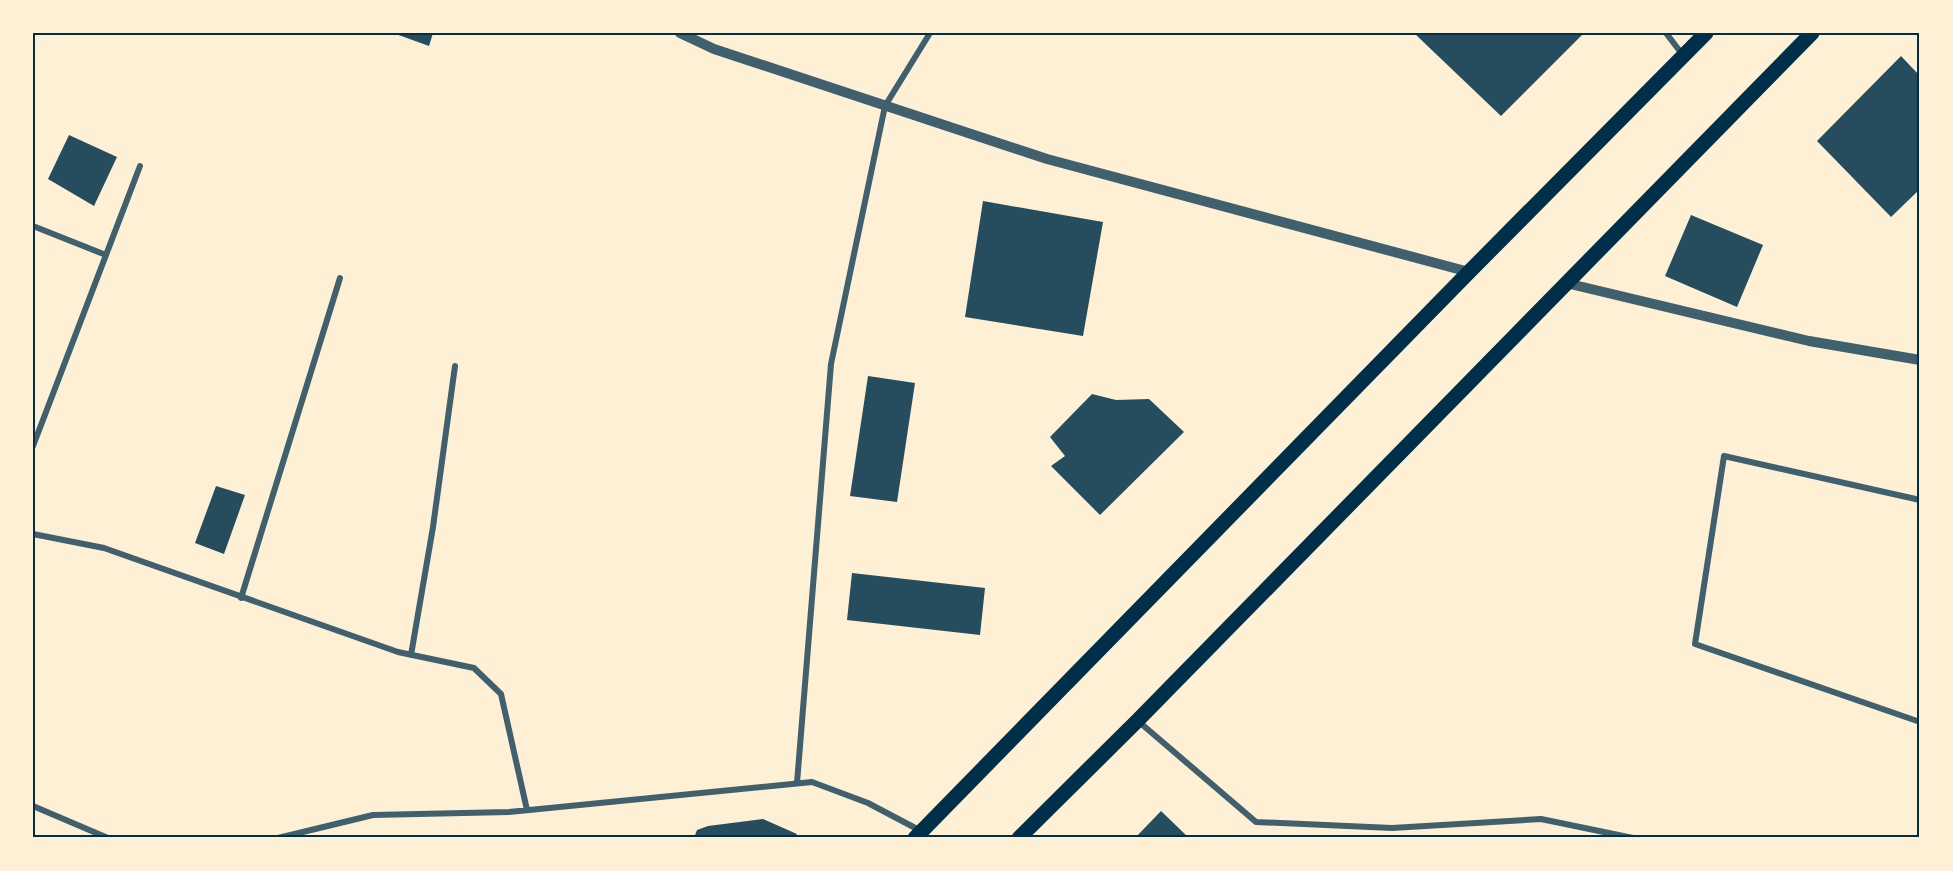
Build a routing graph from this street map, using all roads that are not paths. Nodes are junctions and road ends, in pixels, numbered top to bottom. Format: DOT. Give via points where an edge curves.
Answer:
graph roads {
  1 [pos="680,33"];
  2 [pos="930,33"];
  3 [pos="1666,33"];
  4 [pos="1706,33"];
  5 [pos="1812,33"];
  6 [pos="1684,55"];
  7 [pos="885,106"];
  8 [pos="140,166"];
  9 [pos="33,226"];
  10 [pos="106,255"];
  11 [pos="1469,272"];
  12 [pos="340,278"];
  13 [pos="1566,283"];
  14 [pos="1920,360"];
  15 [pos="456,366"];
  16 [pos="33,446"];
  17 [pos="1920,500"];
  18 [pos="33,534"];
  19 [pos="242,598"];
  20 [pos="411,655"];
  21 [pos="1138,720"];
  22 [pos="1920,722"];
  23 [pos="797,783"];
  24 [pos="33,806"];
  25 [pos="526,810"];
  26 [pos="918,835"];
  27 [pos="108,838"];
  28 [pos="278,838"];
  29 [pos="1019,838"];
  30 [pos="1633,838"];
  1 -- 7 [label="street" via="714,50"];
  2 -- 7 [label="street"];
  3 -- 6 [label="street"];
  4 -- 6 [label="main road"];
  5 -- 13 [label="main road"];
  6 -- 11 [label="main road"];
  7 -- 11 [label="street" via="1047,159"];
  7 -- 23 [label="street" via="831,364"];
  8 -- 10 [label="street"];
  9 -- 10 [label="street"];
  10 -- 16 [label="street"];
  11 -- 26 [label="main road"];
  12 -- 19 [label="street"];
  13 -- 14 [label="street" via="1809,341"];
  13 -- 21 [label="main road"];
  15 -- 20 [label="street"];
  17 -- 22 [label="street" via="1724,456 1695,644"];
  18 -- 19 [label="street" via="104,548"];
  19 -- 20 [label="street"];
  20 -- 25 [label="street" via="474,668 501,694"];
  21 -- 29 [label="main road"];
  21 -- 30 [label="street" via="1256,822 1392,828 1541,819"];
  23 -- 25 [label="street"];
  23 -- 26 [label="street" via="812,782 868,803"];
  24 -- 27 [label="street"];
  25 -- 28 [label="street" via="373,815"];
}
